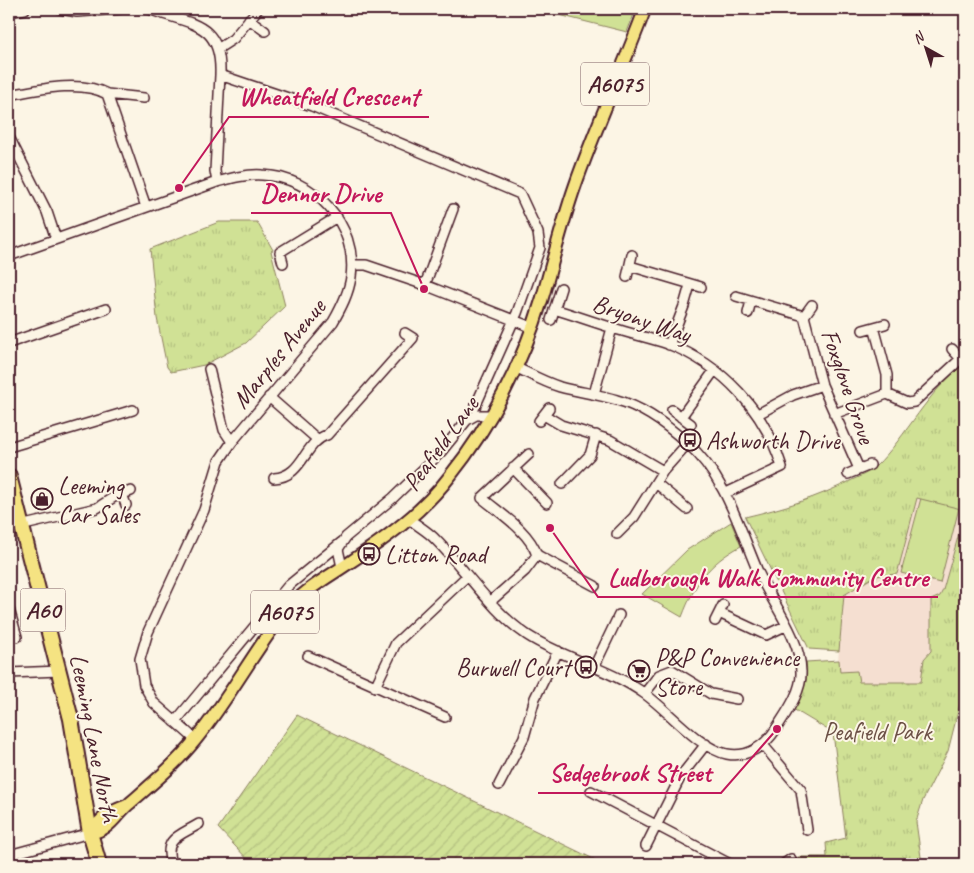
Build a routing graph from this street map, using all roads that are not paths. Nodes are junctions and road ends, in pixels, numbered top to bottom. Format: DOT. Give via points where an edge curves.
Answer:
graph roads {
  1 [pos="25,9"];
  2 [pos="60,9"];
  3 [pos="114,9"];
  4 [pos="149,9"];
  5 [pos="258,9"];
  6 [pos="645,9"];
  7 [pos="9,12"];
  8 [pos="172,13"];
  9 [pos="249,19"];
  10 [pos="265,31"];
  11 [pos="219,48"];
  12 [pos="220,75"];
  13 [pos="107,94"];
  14 [pos="9,95"];
  15 [pos="144,98"];
  16 [pos="9,137"];
  17 [pos="217,182"];
  18 [pos="146,207"];
  19 [pos="440,214"];
  20 [pos="337,217"];
  21 [pos="56,239"];
  22 [pos="632,255"];
  23 [pos="9,256"];
  24 [pos="283,263"];
  25 [pos="352,265"];
  26 [pos="630,266"];
  27 [pos="627,277"];
  28 [pos="426,285"];
  29 [pos="690,285"];
  30 [pos="701,287"];
  31 [pos="561,288"];
  32 [pos="736,296"];
  33 [pos="751,301"];
  34 [pos="812,306"];
  35 [pos="106,309"];
  36 [pos="554,309"];
  37 [pos="748,313"];
  38 [pos="804,316"];
  39 [pos="551,320"];
  40 [pos="514,321"];
  41 [pos="885,324"];
  42 [pos="531,327"];
  43 [pos="874,327"];
  44 [pos="612,328"];
  45 [pos="862,330"];
  46 [pos="405,333"];
  47 [pos="9,343"];
  48 [pos="669,345"];
  49 [pos="952,349"];
  50 [pos="963,357"];
  51 [pos="515,367"];
  52 [pos="209,369"];
  53 [pos="714,371"];
  54 [pos="822,385"];
  55 [pos="594,394"];
  56 [pos="887,394"];
  57 [pos="269,397"];
  58 [pos="476,407"];
  59 [pos="133,410"];
  60 [pos="672,410"];
  61 [pos="758,414"];
  62 [pos="834,414"];
  63 [pos="491,415"];
  64 [pos="544,415"];
  65 [pos="681,417"];
  66 [pos="691,424"];
  67 [pos="596,436"];
  68 [pos="317,438"];
  69 [pos="232,442"];
  70 [pos="688,443"];
  71 [pos="9,447"];
  72 [pos="529,454"];
  73 [pos="870,465"];
  74 [pos="513,468"];
  75 [pos="859,470"];
  76 [pos="663,471"];
  77 [pos="848,474"];
  78 [pos="9,476"];
  79 [pos="274,478"];
  80 [pos="656,483"];
  81 [pos="562,484"];
  82 [pos="131,491"];
  83 [pos="122,494"];
  84 [pos="726,494"];
  85 [pos="547,502"];
  86 [pos="126,504"];
  87 [pos="685,504"];
  88 [pos="410,519"];
  89 [pos="20,526"];
  90 [pos="624,532"];
  91 [pos="342,542"];
  92 [pos="537,556"];
  93 [pos="342,567"];
  94 [pos="467,576"];
  95 [pos="595,586"];
  96 [pos="491,601"];
  97 [pos="9,609"];
  98 [pos="719,613"];
  99 [pos="619,615"];
  100 [pos="785,626"];
  101 [pos="17,637"];
  102 [pos="558,651"];
  103 [pos="308,656"];
  104 [pos="594,667"];
  105 [pos="60,671"];
  106 [pos="9,674"];
  107 [pos="375,687"];
  108 [pos="645,694"];
  109 [pos="737,699"];
  110 [pos="446,718"];
  111 [pos="175,722"];
  112 [pos="196,740"];
  113 [pos="706,744"];
  114 [pos="763,745"];
  115 [pos="499,785"];
  116 [pos="591,792"];
  117 [pos="199,824"];
  118 [pos="656,825"];
  119 [pos="807,830"];
  120 [pos="90,833"];
  121 [pos="646,846"];
  122 [pos="9,855"];
  123 [pos="99,864"];
  124 [pos="171,864"];
  125 [pos="730,864"];
  1 -- 7 [label="street"];
  2 -- 3 [label="street" via="77,12"];
  4 -- 8 [label="street"];
  5 -- 9 [label="street"];
  6 -- 42 [label="main road, Peafield Lane / A6075" via="575,186"];
  8 -- 11 [label="street" via="211,35"];
  9 -- 10 [label="street"];
  9 -- 11 [label="street" via="233,39"];
  11 -- 12 [label="street"];
  12 -- 17 [label="street"];
  12 -- 40 [label="street" via="312,106 520,194 540,240"];
  13 -- 14 [label="street" via="101,90 60,87"];
  13 -- 15 [label="street"];
  13 -- 18 [label="street"];
  16 -- 21 [label="street" via="47,212"];
  17 -- 18 [label="street, Marples Avenue"];
  17 -- 20 [label="street, Marples Avenue" via="261,174 294,181 318,196"];
  18 -- 21 [label="street, Marples Avenue"];
  19 -- 28 [label="street" via="451,213"];
  20 -- 24 [label="street" via="280,252"];
  20 -- 25 [label="street, Marples Avenue" via="349,244"];
  21 -- 23 [label="street, Marples Avenue"];
  22 -- 26 [label="street"];
  25 -- 28 [label="street" via="366,265"];
  25 -- 57 [label="street, Marples Avenue" via="348,291 333,322"];
  26 -- 27 [label="street"];
  26 -- 29 [label="street"];
  28 -- 40 [label="street"];
  29 -- 30 [label="street"];
  29 -- 48 [label="street"];
  31 -- 36 [label="street, Bryony Way"];
  32 -- 33 [label="street, Foxglove Grove"];
  33 -- 37 [label="street"];
  33 -- 38 [label="street, Foxglove Grove"];
  34 -- 38 [label="street, Foxglove Grove"];
  35 -- 47 [label="street"];
  36 -- 39 [label="street, Bryony Way"];
  36 -- 44 [label="street, Bryony Way"];
  38 -- 54 [label="street, Foxglove Grove"];
  40 -- 42 [label="street"];
  40 -- 58 [label="street"];
  41 -- 43 [label="street"];
  42 -- 51 [label="main road, Peafield Lane / A6075"];
  43 -- 45 [label="street"];
  43 -- 56 [label="street" via="887,374"];
  44 -- 48 [label="street, Bryony Way"];
  44 -- 55 [label="street"];
  46 -- 68 [label="street" via="413,338 327,435"];
  48 -- 53 [label="street, Bryony Way"];
  49 -- 50 [label="street"];
  50 -- 56 [label="street" via="914,402 907,403"];
  51 -- 55 [label="street" via="556,386"];
  51 -- 63 [label="main road, Peafield Lane / A6075"];
  52 -- 69 [label="street" via="224,430"];
  53 -- 61 [label="street, Bryony Way" via="733,386"];
  53 -- 65 [label="street"];
  54 -- 61 [label="street" via="793,395"];
  54 -- 62 [label="street, Foxglove Grove"];
  55 -- 70 [label="street" via="640,409"];
  56 -- 62 [label="street"];
  57 -- 68 [label="street"];
  57 -- 69 [label="street, Marples Avenue"];
  59 -- 71 [label="street"];
  60 -- 65 [label="street"];
  61 -- 84 [label="street, Bryony Way" via="782,467"];
  62 -- 75 [label="street, Foxglove Grove"];
  63 -- 88 [label="main road, Peafield Lane / A6075" via="450,477"];
  63 -- 91 [label="street" via="476,415 467,420 425,468"];
  64 -- 67 [label="street" via="561,425"];
  65 -- 66 [label="street"];
  67 -- 76 [label="street"];
  67 -- 81 [label="street" via="590,455 567,473"];
  68 -- 79 [label="street" via="292,472 285,478"];
  69 -- 111 [label="street, Marples Avenue" via="219,462 204,510 143,646 141,673 144,685 154,703"];
  70 -- 76 [label="street"];
  70 -- 84 [label="street"];
  72 -- 74 [label="street"];
  73 -- 75 [label="street, Foxglove Grove"];
  74 -- 85 [label="street"];
  74 -- 92 [label="street" via="482,498 514,524 534,546"];
  75 -- 77 [label="street, Foxglove Grove"];
  76 -- 80 [label="street"];
  78 -- 89 [label="highway, Leeming Lane North / A60"];
  80 -- 87 [label="street"];
  80 -- 90 [label="street"];
  82 -- 83 [label="street"];
  83 -- 86 [label="street"];
  83 -- 89 [label="street" via="97,508"];
  84 -- 100 [label="street" via="759,574"];
  88 -- 93 [label="main road, Peafield Lane / A6075"];
  88 -- 94 [label="street" via="435,539"];
  89 -- 105 [label="highway, Leeming Lane North / A60"];
  91 -- 93 [label="street" via="338,554"];
  91 -- 111 [label="street" via="288,586"];
  92 -- 95 [label="street"];
  92 -- 96 [label="street"];
  93 -- 112 [label="main road, Peafield Lane / A6075" via="282,614"];
  94 -- 96 [label="street"];
  94 -- 107 [label="street" via="396,643"];
  96 -- 102 [label="street" via="528,636"];
  97 -- 101 [label="street"];
  98 -- 100 [label="street" via="766,635"];
  99 -- 104 [label="street"];
  100 -- 114 [label="street" via="797,647 800,683 780,722"];
  102 -- 104 [label="street"];
  102 -- 115 [label="street" via="536,698 524,737"];
  103 -- 107 [label="street"];
  104 -- 108 [label="street"];
  105 -- 106 [label="street"];
  105 -- 120 [label="highway, Leeming Lane North / A60"];
  107 -- 110 [label="street"];
  108 -- 109 [label="street" via="659,675 672,670 711,694"];
  108 -- 113 [label="street"];
  111 -- 112 [label="street, Marples Avenue"];
  112 -- 120 [label="main road, Peafield Lane / A6075" via="126,806 110,826"];
  113 -- 114 [label="street" via="735,755"];
  113 -- 118 [label="street" via="681,776"];
  114 -- 119 [label="street" via="801,790"];
  116 -- 118 [label="street"];
  117 -- 124 [label="street" via="170,843 167,848"];
  118 -- 121 [label="street"];
  118 -- 125 [label="street"];
  120 -- 122 [label="street"];
  120 -- 123 [label="highway, Leeming Lane North / A60"];
}
